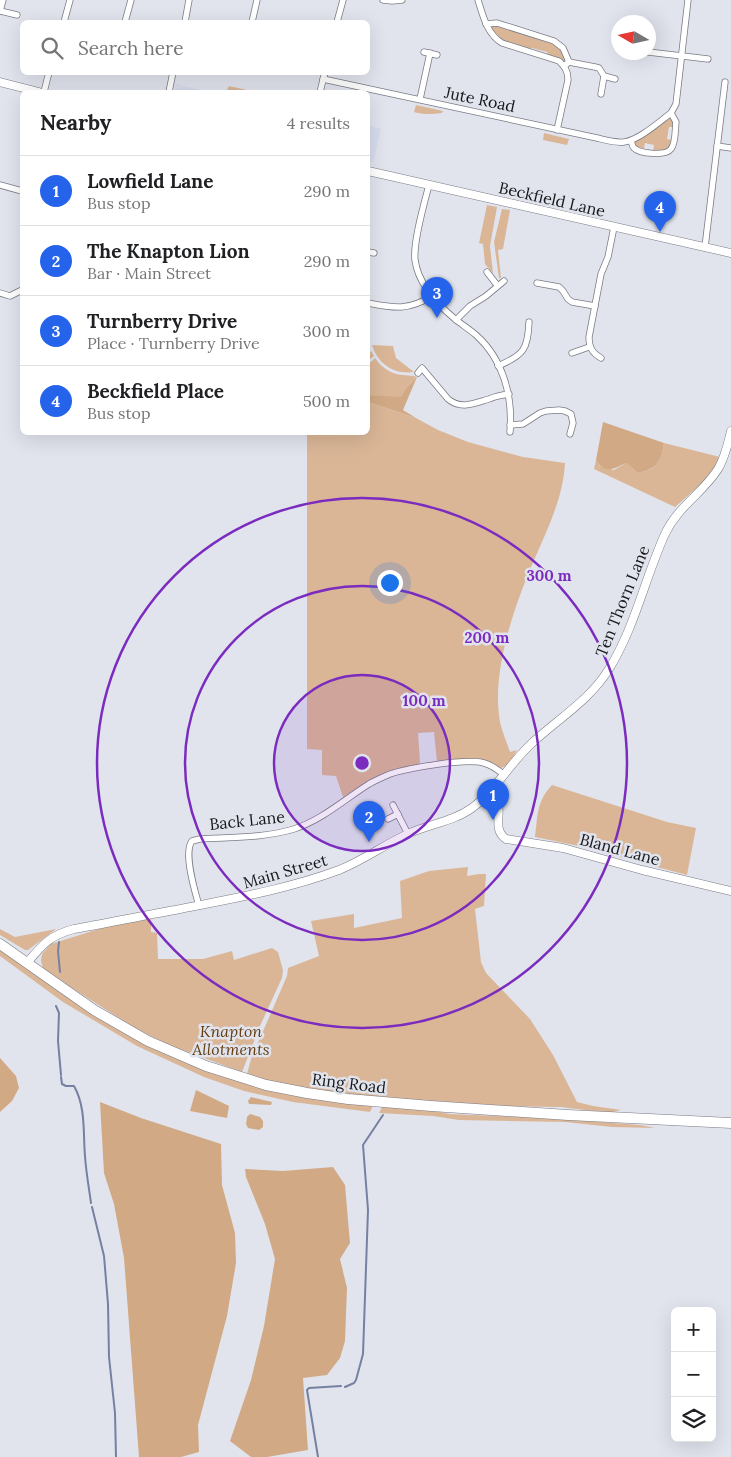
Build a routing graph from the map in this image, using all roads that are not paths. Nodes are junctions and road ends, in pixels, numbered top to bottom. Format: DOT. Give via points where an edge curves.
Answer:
graph roads {
  1 [pos="3,0"];
  2 [pos="70,0"];
  3 [pos="131,0"];
  4 [pos="189,0"];
  5 [pos="257,0"];
  6 [pos="343,0"];
  7 [pos="383,0"];
  8 [pos="402,0"];
  9 [pos="478,0"];
  10 [pos="688,0"];
  11 [pos="0,11"];
  12 [pos="17,15"];
  13 [pos="65,20"];
  14 [pos="126,20"];
  15 [pos="184,20"];
  16 [pos="252,20"];
  17 [pos="338,20"];
  18 [pos="486,24"];
  19 [pos="424,52"];
  20 [pos="656,53"];
  21 [pos="681,56"];
  22 [pos="708,59"];
  23 [pos="567,64"];
  24 [pos="49,75"];
  25 [pos="172,75"];
  26 [pos="324,76"];
  27 [pos="604,76"];
  28 [pos="615,79"];
  29 [pos="0,82"];
  30 [pos="725,82"];
  31 [pos="31,90"];
  32 [pos="45,90"];
  33 [pos="169,90"];
  34 [pos="320,90"];
  35 [pos="724,91"];
  36 [pos="731,92"];
  37 [pos="601,94"];
  38 [pos="420,100"];
  39 [pos="671,113"];
  40 [pos="557,130"];
  41 [pos="631,141"];
  42 [pos="717,146"];
  43 [pos="731,148"];
  44 [pos="370,171"];
  45 [pos="0,185"];
  46 [pos="429,185"];
  47 [pos="20,190"];
  48 [pos="614,227"];
  49 [pos="705,247"];
  50 [pos="731,253"];
  51 [pos="487,272"];
  52 [pos="504,281"];
  53 [pos="538,283"];
  54 [pos="497,285"];
  55 [pos="20,291"];
  56 [pos="0,293"];
  57 [pos="432,296"];
  58 [pos="370,303"];
  59 [pos="595,306"];
  60 [pos="456,320"];
  61 [pos="529,322"];
  62 [pos="589,347"];
  63 [pos="572,354"];
  64 [pos="601,358"];
  65 [pos="498,366"];
  66 [pos="421,368"];
  67 [pos="509,394"];
  68 [pos="731,431"];
  69 [pos="570,434"];
  70 [pos="525,749"];
  71 [pos="504,774"];
  72 [pos="491,788"];
  73 [pos="393,804"];
  74 [pos="398,814"];
  75 [pos="388,819"];
  76 [pos="408,834"];
  77 [pos="731,891"];
  78 [pos="199,906"];
  79 [pos="0,944"];
  80 [pos="27,963"];
  81 [pos="729,1122"];
  1 -- 11 [label="street"];
  2 -- 13 [label="street"];
  3 -- 14 [label="street"];
  4 -- 15 [label="street"];
  5 -- 16 [label="street"];
  6 -- 17 [label="street"];
  7 -- 8 [label="street"];
  9 -- 18 [label="street"];
  10 -- 21 [label="street, Jute Road"];
  11 -- 12 [label="street"];
  18 -- 23 [label="street" via="492,36 502,43"];
  18 -- 23 [label="street" via="497,23 554,41 563,48"];
  19 -- 38 [label="street" via="434,54"];
  20 -- 21 [label="street"];
  21 -- 22 [label="street"];
  21 -- 39 [label="street, Jute Road" via="676,104"];
  23 -- 27 [label="street" via="595,66"];
  23 -- 40 [label="street" via="568,80"];
  24 -- 32 [label="street"];
  25 -- 33 [label="street"];
  26 -- 34 [label="street"];
  26 -- 38 [label="street, Jute Road"];
  27 -- 28 [label="street"];
  27 -- 37 [label="street"];
  29 -- 31 [label="street"];
  30 -- 35 [label="street"];
  35 -- 36 [label="street"];
  35 -- 42 [label="street"];
  38 -- 40 [label="street, Jute Road"];
  39 -- 41 [label="street"];
  39 -- 41 [label="street, Jute Road" via="676,122 673,146 667,152 657,154 638,150"];
  40 -- 41 [label="street, Jute Road" via="615,142"];
  42 -- 43 [label="street"];
  42 -- 49 [label="street"];
  44 -- 46 [label="street, Beckfield Lane"];
  45 -- 47 [label="street"];
  46 -- 48 [label="street, Beckfield Lane"];
  46 -- 57 [label="street" via="415,260 421,280"];
  48 -- 49 [label="street, Beckfield Lane"];
  48 -- 59 [label="street"];
  49 -- 50 [label="street, Beckfield Lane"];
  51 -- 54 [label="street"];
  52 -- 54 [label="street"];
  53 -- 59 [label="street" via="559,287 572,302"];
  54 -- 60 [label="street"];
  55 -- 56 [label="street" via="10,296"];
  57 -- 58 [label="street" via="416,305 400,308"];
  57 -- 60 [label="street"];
  59 -- 62 [label="street"];
  60 -- 65 [label="street" via="477,336"];
  61 -- 65 [label="street" via="524,349"];
  62 -- 63 [label="street"];
  62 -- 64 [label="street"];
  65 -- 67 [label="street"];
  66 -- 67 [label="street" via="456,404 470,405"];
  67 -- 69 [label="street" via="510,429 540,413 559,410 573,413"];
  68 -- 70 [label="street, Ten Thorn Lane" via="718,470 680,510 665,533 629,629 605,676"];
  70 -- 71 [label="street, Main Street"];
  71 -- 72 [label="street, Main Street"];
  71 -- 78 [label="street, Back Lane" via="488,764 476,762 400,772 370,783 295,828 267,835 192,841 189,859"];
  72 -- 76 [label="street, Main Street" via="465,812"];
  72 -- 77 [label="street, Bland Lane" via="498,801 499,832 510,840 563,848"];
  73 -- 74 [label="street"];
  74 -- 75 [label="street"];
  74 -- 76 [label="street"];
  76 -- 78 [label="street, Main Street" via="338,870 264,893"];
  78 -- 80 [label="street, Main Street" via="74,929 47,941"];
  79 -- 80 [label="highway, Ring Road"];
  80 -- 81 [label="highway, Ring Road" via="94,1010 148,1041 206,1066 266,1085 348,1099 431,1106"];
}
